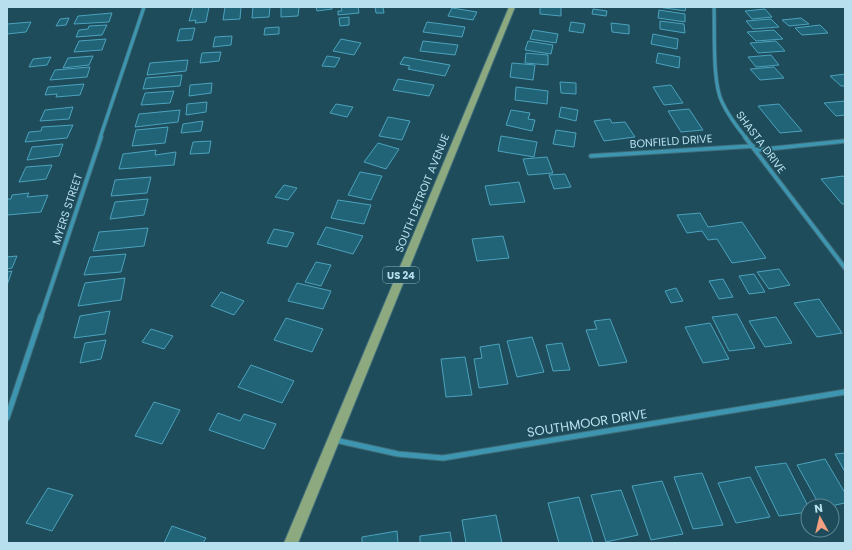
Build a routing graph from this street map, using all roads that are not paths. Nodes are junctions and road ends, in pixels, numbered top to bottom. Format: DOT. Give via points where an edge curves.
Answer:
graph roads {
  1 [pos="144,7"];
  2 [pos="512,7"];
  3 [pos="714,7"];
  4 [pos="845,141"];
  5 [pos="753,146"];
  6 [pos="756,150"];
  7 [pos="591,156"];
  8 [pos="845,268"];
  9 [pos="845,392"];
  10 [pos="7,418"];
  11 [pos="334,439"];
  12 [pos="291,543"];
  1 -- 10 [label="street, MYERS STREET"];
  2 -- 11 [label="main road, SOUTH DETROIT AVENUE / US 24"];
  3 -- 5 [label="street, SHASTA DRIVE" via="716,74 721,101"];
  4 -- 6 [label="street"];
  5 -- 6 [label="street, SHASTA DRIVE"];
  5 -- 7 [label="street, BONFIELD DRIVE"];
  6 -- 8 [label="street, SHASTA DRIVE"];
  9 -- 11 [label="street, SOUTHMOOR DRIVE" via="443,458 398,454"];
  11 -- 12 [label="main road, SOUTH DETROIT AVENUE / US 24"];
}
